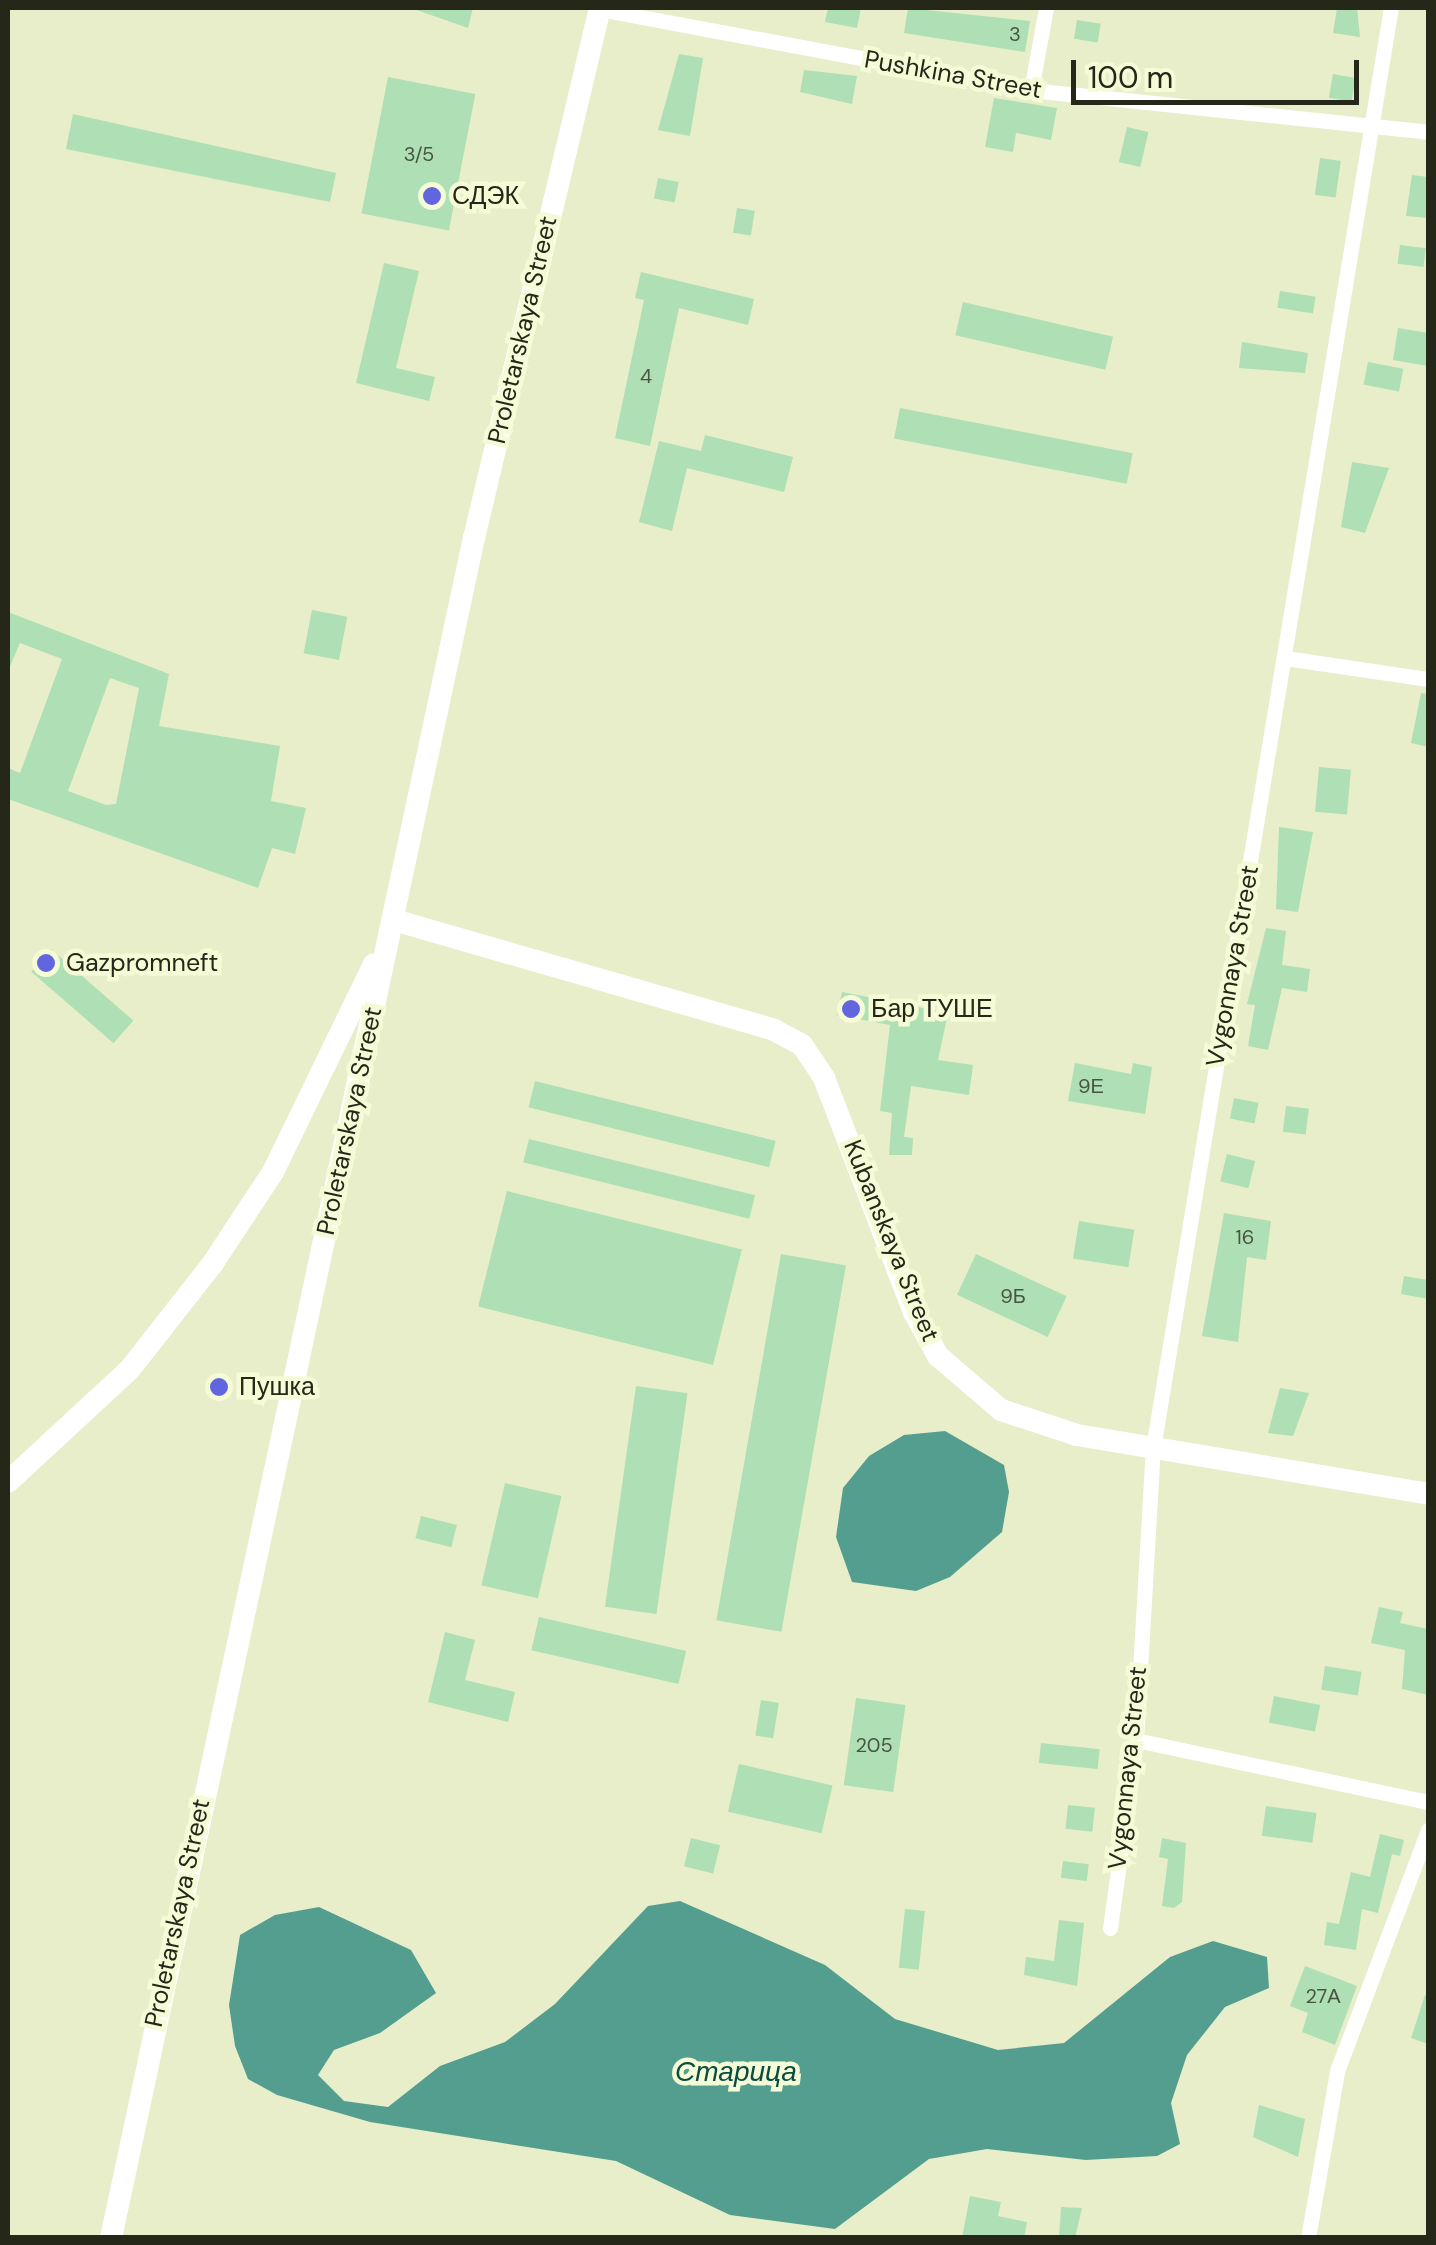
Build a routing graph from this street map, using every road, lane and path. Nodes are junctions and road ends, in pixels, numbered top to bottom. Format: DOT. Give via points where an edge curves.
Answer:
graph roads {
  1 [pos="600,8"];
  2 [pos="1046,8"];
  3 [pos="1391,8"];
  4 [pos="1030,90"];
  5 [pos="1372,129"];
  6 [pos="1428,132"];
  7 [pos="1285,658"];
  8 [pos="1428,679"];
  9 [pos="394,920"];
  10 [pos="1153,1448"];
  11 [pos="8,1482"];
  12 [pos="1428,1494"];
  13 [pos="1136,1740"];
  14 [pos="1428,1802"];
  15 [pos="1428,1830"];
  16 [pos="1110,1928"];
  17 [pos="111,2238"];
  18 [pos="1308,2238"];
  1 -- 4 [label="street, Pushkina Street"];
  1 -- 9 [label="street, Proletarskaya Street" via="474,538"];
  2 -- 4 [label="street"];
  3 -- 5 [label="street, Vygonnaya Street"];
  4 -- 5 [label="street, Pushkina Street"];
  5 -- 6 [label="street, Pushkina Street"];
  5 -- 7 [label="street, Vygonnaya Street"];
  7 -- 8 [label="street"];
  7 -- 10 [label="street, Vygonnaya Street"];
  9 -- 10 [label="street, Kubanskaya Street" via="774,1030 802,1046 824,1078 938,1356 1001,1410"];
  9 -- 11 [label="street" via="304,1112 230,1240 130,1369"];
  9 -- 17 [label="street, Proletarskaya Street"];
  10 -- 12 [label="street, Kubanskaya Street"];
  10 -- 13 [label="street, Vygonnaya Street"];
  13 -- 14 [label="street"];
  13 -- 16 [label="street, Vygonnaya Street"];
  15 -- 18 [label="street" via="1338,2071"];
}
